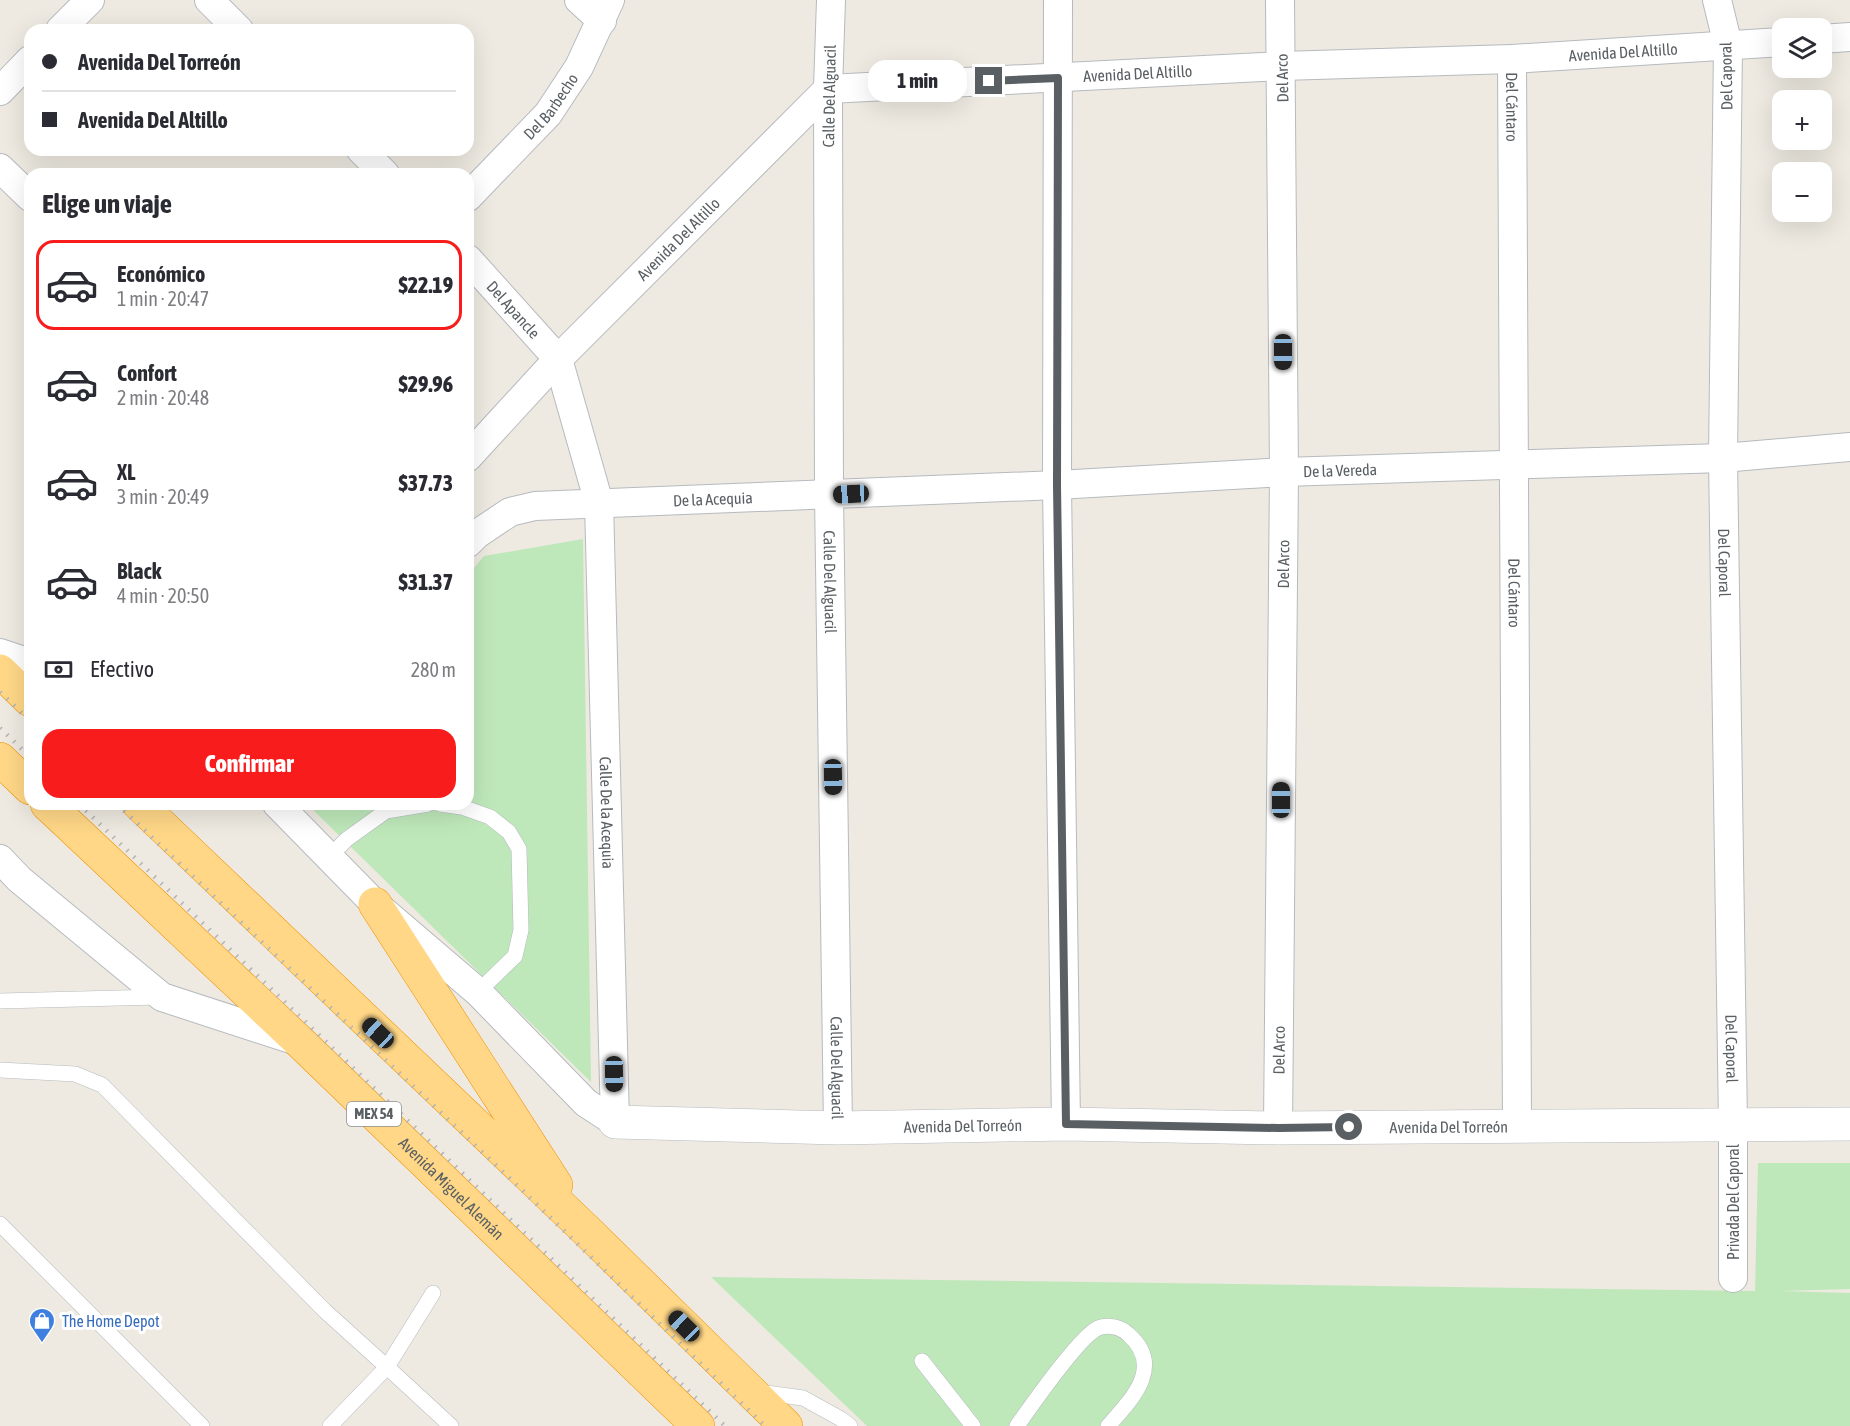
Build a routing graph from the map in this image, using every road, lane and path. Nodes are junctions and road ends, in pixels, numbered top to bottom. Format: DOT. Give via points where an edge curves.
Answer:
graph roads {
  1 [pos="90,0"];
  2 [pos="209,0"];
  3 [pos="579,0"];
  4 [pos="831,0"];
  5 [pos="1058,0"];
  6 [pos="1280,0"];
  7 [pos="1717,0"];
  8 [pos="606,11"];
  9 [pos="66,24"];
  10 [pos="233,24"];
  11 [pos="1850,38"];
  12 [pos="1832,39"];
  13 [pos="1772,43"];
  14 [pos="1728,45"];
  15 [pos="1512,59"];
  16 [pos="24,66"];
  17 [pos="1282,66"];
  18 [pos="1058,78"];
  19 [pos="828,88"];
  20 [pos="0,91"];
  21 [pos="367,156"];
  22 [pos="0,168"];
  23 [pos="379,168"];
  24 [pos="24,191"];
  25 [pos="474,191"];
  26 [pos="474,266"];
  27 [pos="558,359"];
  28 [pos="1850,447"];
  29 [pos="474,450"];
  30 [pos="1723,458"];
  31 [pos="1514,463"];
  32 [pos="1284,472"];
  33 [pos="1057,485"];
  34 [pos="829,495"];
  35 [pos="599,503"];
  36 [pos="474,537"];
  37 [pos="0,653"];
  38 [pos="24,661"];
  39 [pos="0,671"];
  40 [pos="24,694"];
  41 [pos="0,759"];
  42 [pos="24,782"];
  43 [pos="53,810"];
  44 [pos="145,810"];
  45 [pos="284,810"];
  46 [pos="379,810"];
  47 [pos="470,810"];
  48 [pos="330,856"];
  49 [pos="0,859"];
  50 [pos="375,904"];
  51 [pos="478,992"];
  52 [pos="162,997"];
  53 [pos="0,1001"];
  54 [pos="300,1042"];
  55 [pos="1,1072"];
  56 [pos="615,1122"];
  57 [pos="1066,1124"];
  58 [pos="1850,1124"];
  59 [pos="1733,1125"];
  60 [pos="1516,1126"];
  61 [pos="838,1128"];
  62 [pos="1278,1128"];
  63 [pos="0,1224"];
  64 [pos="585,1229"];
  65 [pos="1733,1278"];
  66 [pos="433,1293"];
  67 [pos="922,1361"];
  68 [pos="387,1367"];
  69 [pos="751,1391"];
  70 [pos="202,1426"];
  71 [pos="330,1426"];
  72 [pos="451,1426"];
  73 [pos="698,1426"];
  74 [pos="786,1426"];
  75 [pos="850,1426"];
  76 [pos="973,1426"];
  77 [pos="1017,1426"];
  78 [pos="1108,1426"];
  1 -- 9 [label="street"];
  2 -- 10 [label="street"];
  3 -- 8 [label="street"];
  4 -- 19 [label="street, Calle Del Alguacil"];
  5 -- 18 [label="street"];
  6 -- 17 [label="street, Del Arco"];
  7 -- 14 [label="street, Del Caporal"];
  8 -- 25 [label="street, Del Barbecho" via="579,67 548,114"];
  11 -- 12 [label="street"];
  13 -- 14 [label="street, Avenida Del Altillo"];
  14 -- 15 [label="street, Avenida Del Altillo"];
  14 -- 30 [label="street, Del Caporal"];
  15 -- 17 [label="street, Avenida Del Altillo"];
  15 -- 31 [label="street, Del Cántaro"];
  16 -- 20 [label="street"];
  17 -- 18 [label="street, Avenida Del Altillo"];
  17 -- 32 [label="street, Del Arco"];
  18 -- 19 [label="street, Avenida Del Altillo"];
  18 -- 33 [label="street"];
  19 -- 27 [label="street, Avenida Del Altillo"];
  19 -- 34 [label="street, Calle Del Alguacil"];
  21 -- 23 [label="street"];
  22 -- 24 [label="street"];
  26 -- 27 [label="street, Del Apancle"];
  27 -- 29 [label="street, Avenida Del Altillo"];
  27 -- 35 [label="street, Calle De la Acequia"];
  28 -- 30 [label="street, De la Vereda"];
  30 -- 31 [label="street, De la Vereda"];
  30 -- 59 [label="street, Del Caporal"];
  31 -- 32 [label="street, De la Vereda"];
  31 -- 60 [label="street, Del Cántaro"];
  32 -- 33 [label="street, De la Vereda"];
  32 -- 62 [label="street, Del Arco"];
  33 -- 34 [label="street, De la Vereda"];
  33 -- 57 [label="street"];
  34 -- 35 [label="street, De la Acequia"];
  34 -- 61 [label="street, Calle Del Alguacil"];
  35 -- 36 [label="street, De la Acequia" via="535,506 510,512"];
  35 -- 56 [label="street, Calle De la Acequia"];
  37 -- 38 [label="street"];
  39 -- 40 [label="highway"];
  41 -- 42 [label="highway"];
  43 -- 54 [label="highway, Avenida Miguel Alemán / MEX 54"];
  44 -- 64 [label="highway"];
  45 -- 48 [label="street"];
  46 -- 48 [label="lane"];
  47 -- 51 [label="lane" via="490,817 509,832 519,849 521,930 514,956"];
  48 -- 50 [label="street"];
  49 -- 52 [label="street"];
  50 -- 51 [label="street"];
  50 -- 64 [label="highway"];
  51 -- 56 [label="street" via="586,1102"];
  52 -- 53 [label="lane"];
  52 -- 54 [label="street"];
  54 -- 73 [label="highway, Avenida Miguel Alemán / MEX 54"];
  55 -- 68 [label="lane" via="75,1074 102,1085 325,1311"];
  56 -- 61 [label="street, Avenida Del Torreón"];
  57 -- 61 [label="street, Avenida Del Torreón"];
  57 -- 62 [label="street, Avenida Del Torreón"];
  58 -- 59 [label="street, Avenida Del Torreón"];
  59 -- 60 [label="street, Avenida Del Torreón"];
  59 -- 65 [label="street, Privada Del Caporal"];
  60 -- 62 [label="street, Avenida Del Torreón"];
  63 -- 70 [label="lane"];
  64 -- 69 [label="highway"];
  66 -- 68 [label="lane"];
  67 -- 76 [label="lane"];
  68 -- 71 [label="lane"];
  68 -- 72 [label="lane"];
  69 -- 74 [label="highway"];
  69 -- 75 [label="lane" via="803,1398"];
  77 -- 78 [label="lane" via="1091,1332 1112,1326 1124,1330 1137,1342 1144,1371 1137,1393"];
}
